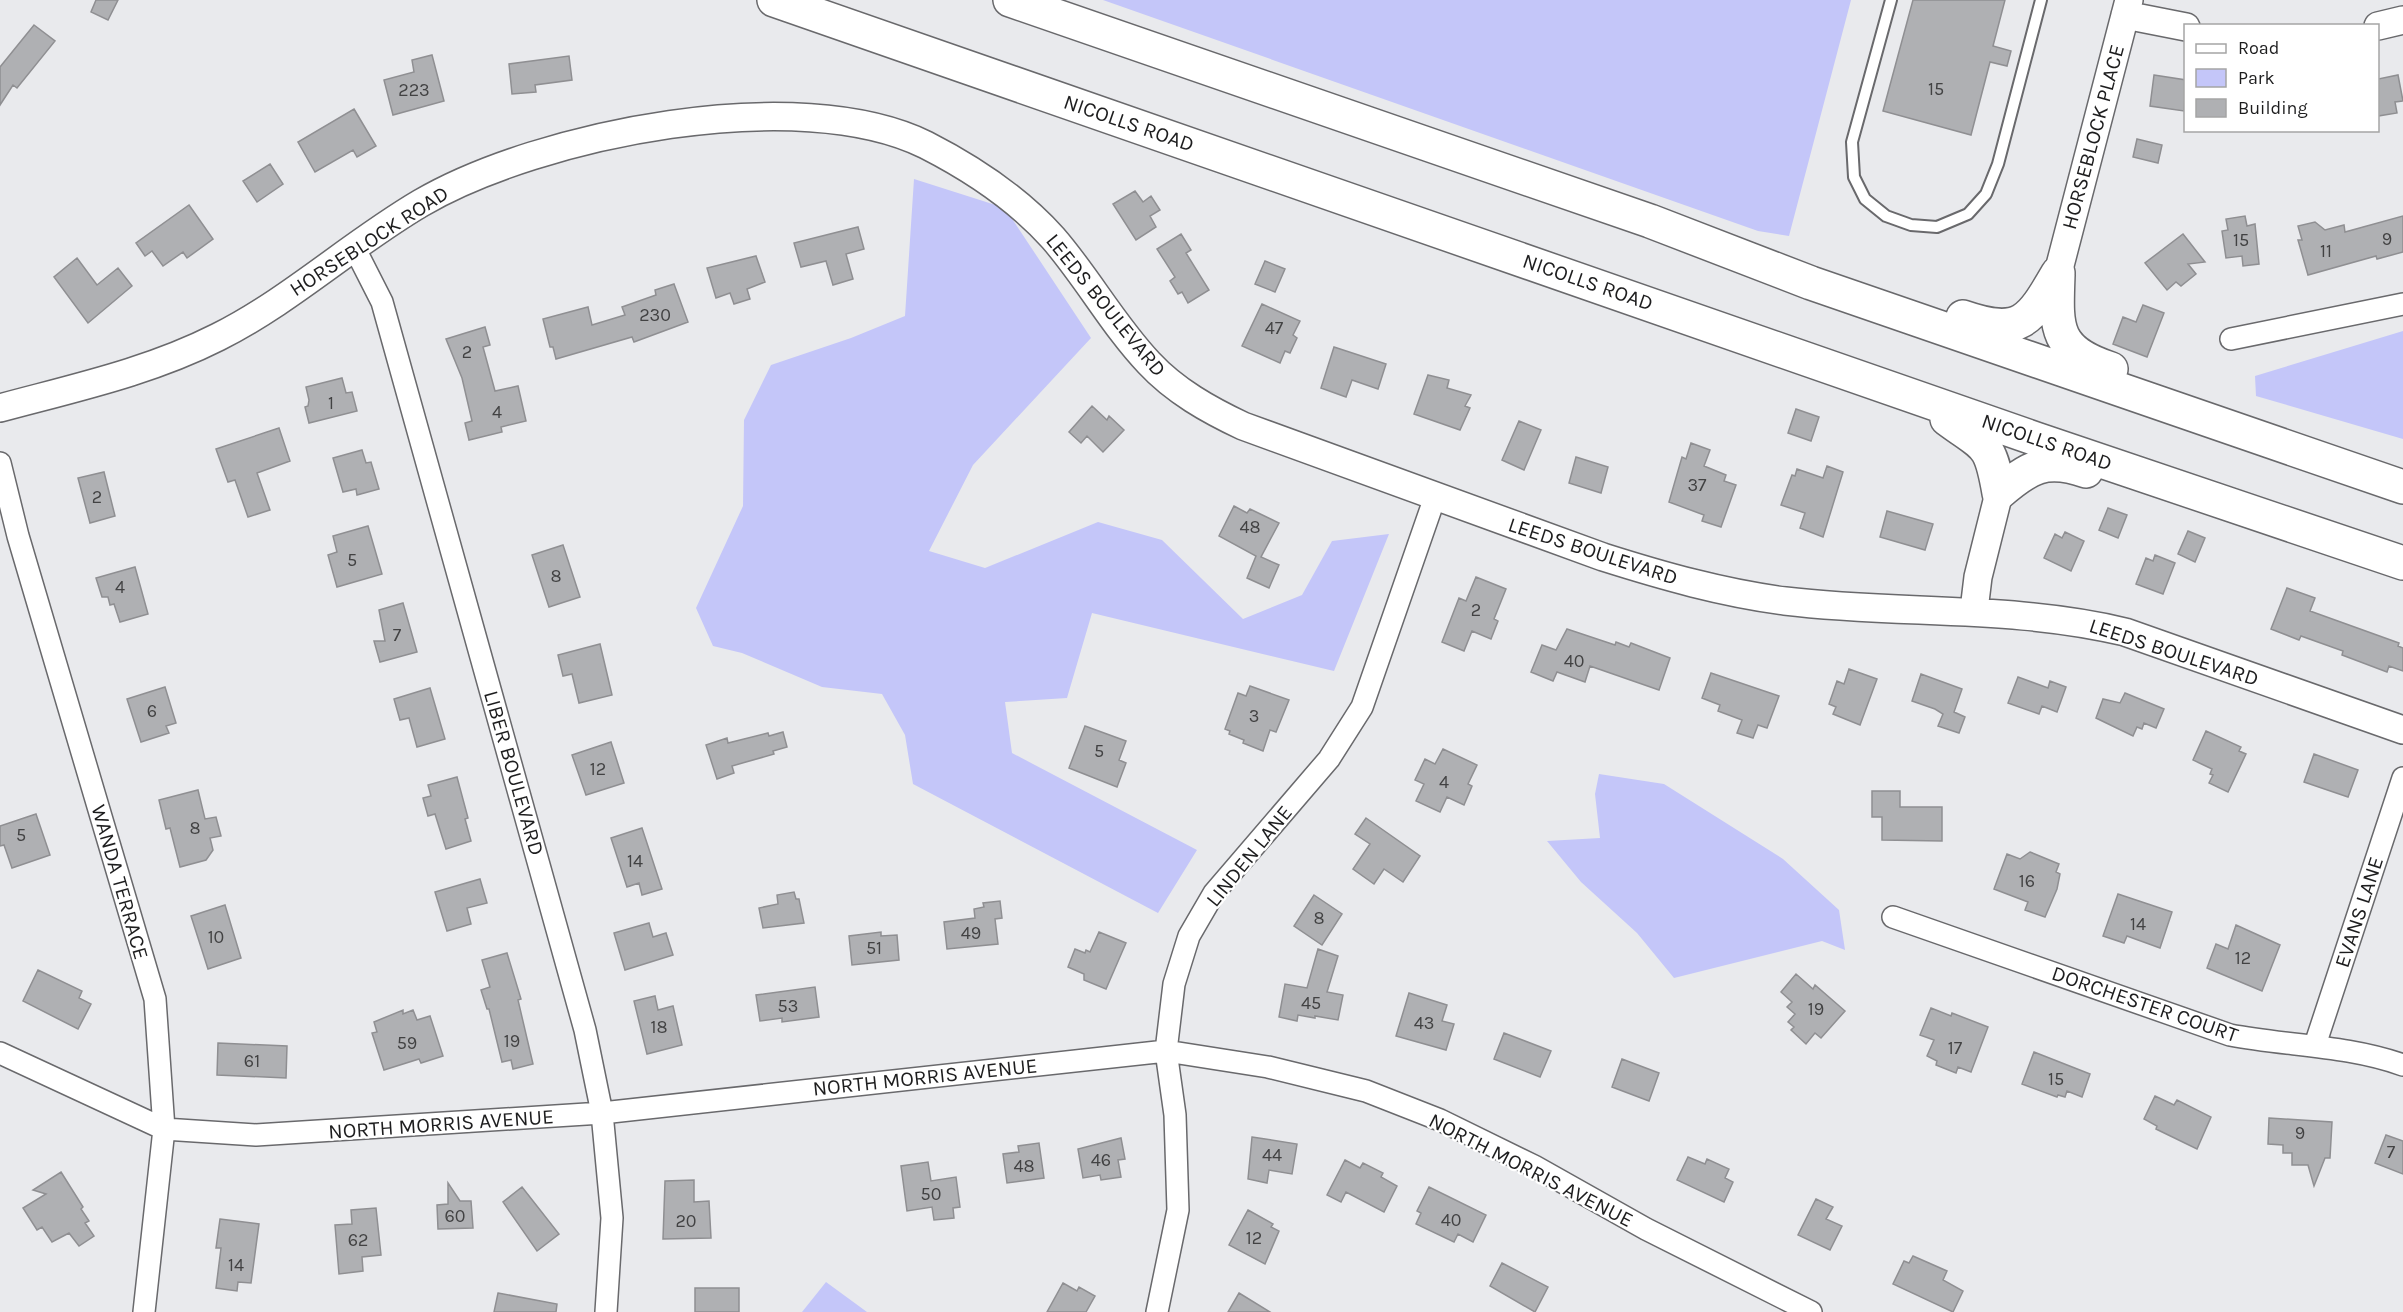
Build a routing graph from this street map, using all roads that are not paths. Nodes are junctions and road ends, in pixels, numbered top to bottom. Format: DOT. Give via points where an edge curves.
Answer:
graph roads {
  1 [pos="774,0"];
  2 [pos="1010,0"];
  3 [pos="1891,0"];
  4 [pos="2041,0"];
  5 [pos="2127,7"];
  6 [pos="2403,20"];
  7 [pos="2184,26"];
  8 [pos="2379,26"];
  9 [pos="894,133"];
  10 [pos="1650,221"];
  11 [pos="354,247"];
  12 [pos="2058,273"];
  13 [pos="2403,304"];
  14 [pos="2231,339"];
  15 [pos="1927,399"];
  16 [pos="0,408"];
  17 [pos="2253,435"];
  18 [pos="0,463"];
  19 [pos="2403,487"];
  20 [pos="1999,494"];
  21 [pos="1435,496"];
  22 [pos="2335,539"];
  23 [pos="2403,563"];
  24 [pos="1974,610"];
  25 [pos="2403,730"];
  26 [pos="2403,778"];
  27 [pos="1893,917"];
  28 [pos="2315,1045"];
  29 [pos="1166,1051"];
  30 [pos="0,1053"];
  31 [pos="2403,1065"];
  32 [pos="602,1113"];
  33 [pos="164,1129"];
  34 [pos="144,1312"];
  35 [pos="606,1312"];
  36 [pos="1157,1312"];
  37 [pos="1811,1312"];
  1 -- 15 [label="highway, NICOLLS ROAD"];
  2 -- 10 [label="highway"];
  3 -- 4 [label="lane" via="1852,142 1854,177 1865,198 1886,216 1911,225 1937,227 1968,214 1986,194 1998,164"];
  5 -- 7 [label="street"];
  5 -- 12 [label="street, HORSEBLOCK PLACE"];
  6 -- 8 [label="street"];
  9 -- 11 [label="street, HORSEBLOCK ROAD" via="838,121 773,118 683,123 586,140 542,150 454,184"];
  9 -- 21 [label="street, LEEDS BOULEVARD" via="923,143 966,168 1028,213 1054,240 1150,364 1196,402 1243,426"];
  10 -- 12 [label="highway" via="1818,268 1990,326 2013,325 2032,313"];
  10 -- 17 [label="highway" via="1811,283"];
  11 -- 16 [label="street, HORSEBLOCK ROAD" via="255,317 186,353"];
  11 -- 32 [label="street, LIBER BOULEVARD" via="382,302 585,1030"];
  12 -- 17 [label="highway" via="2059,327 2077,355 2150,381"];
  13 -- 14 [label="street"];
  15 -- 20 [label="highway" via="1947,420 1983,445 1994,464"];
  15 -- 22 [label="highway, NICOLLS ROAD"];
  17 -- 19 [label="highway"];
  18 -- 33 [label="street, WANDA TERRACE" via="155,999"];
  20 -- 22 [label="highway" via="2026,471 2057,464 2231,521"];
  20 -- 24 [label="street" via="1978,577"];
  21 -- 24 [label="street, LEEDS BOULEVARD" via="1603,557 1748,595 1787,601"];
  21 -- 29 [label="street, LINDEN LANE" via="1362,707 1329,759 1214,893 1189,936 1174,984"];
  22 -- 23 [label="highway, NICOLLS ROAD"];
  24 -- 25 [label="street, LEEDS BOULEVARD" via="2054,618 2125,632"];
  26 -- 28 [label="street, EVANS LANE"];
  27 -- 28 [label="street, DORCHESTER COURT" via="2230,1035"];
  28 -- 31 [label="street, DORCHESTER COURT"];
  29 -- 32 [label="street, NORTH MORRIS AVENUE"];
  29 -- 36 [label="street, LINDEN LANE" via="1175,1115 1178,1210"];
  29 -- 37 [label="street, NORTH MORRIS AVENUE" via="1268,1067 1366,1091 1440,1120"];
  30 -- 33 [label="street, NORTH MORRIS AVENUE"];
  32 -- 33 [label="street, NORTH MORRIS AVENUE" via="256,1136"];
  32 -- 35 [label="street, LIBER BOULEVARD" via="612,1218"];
  33 -- 34 [label="street, WANDA TERRACE"];
}
